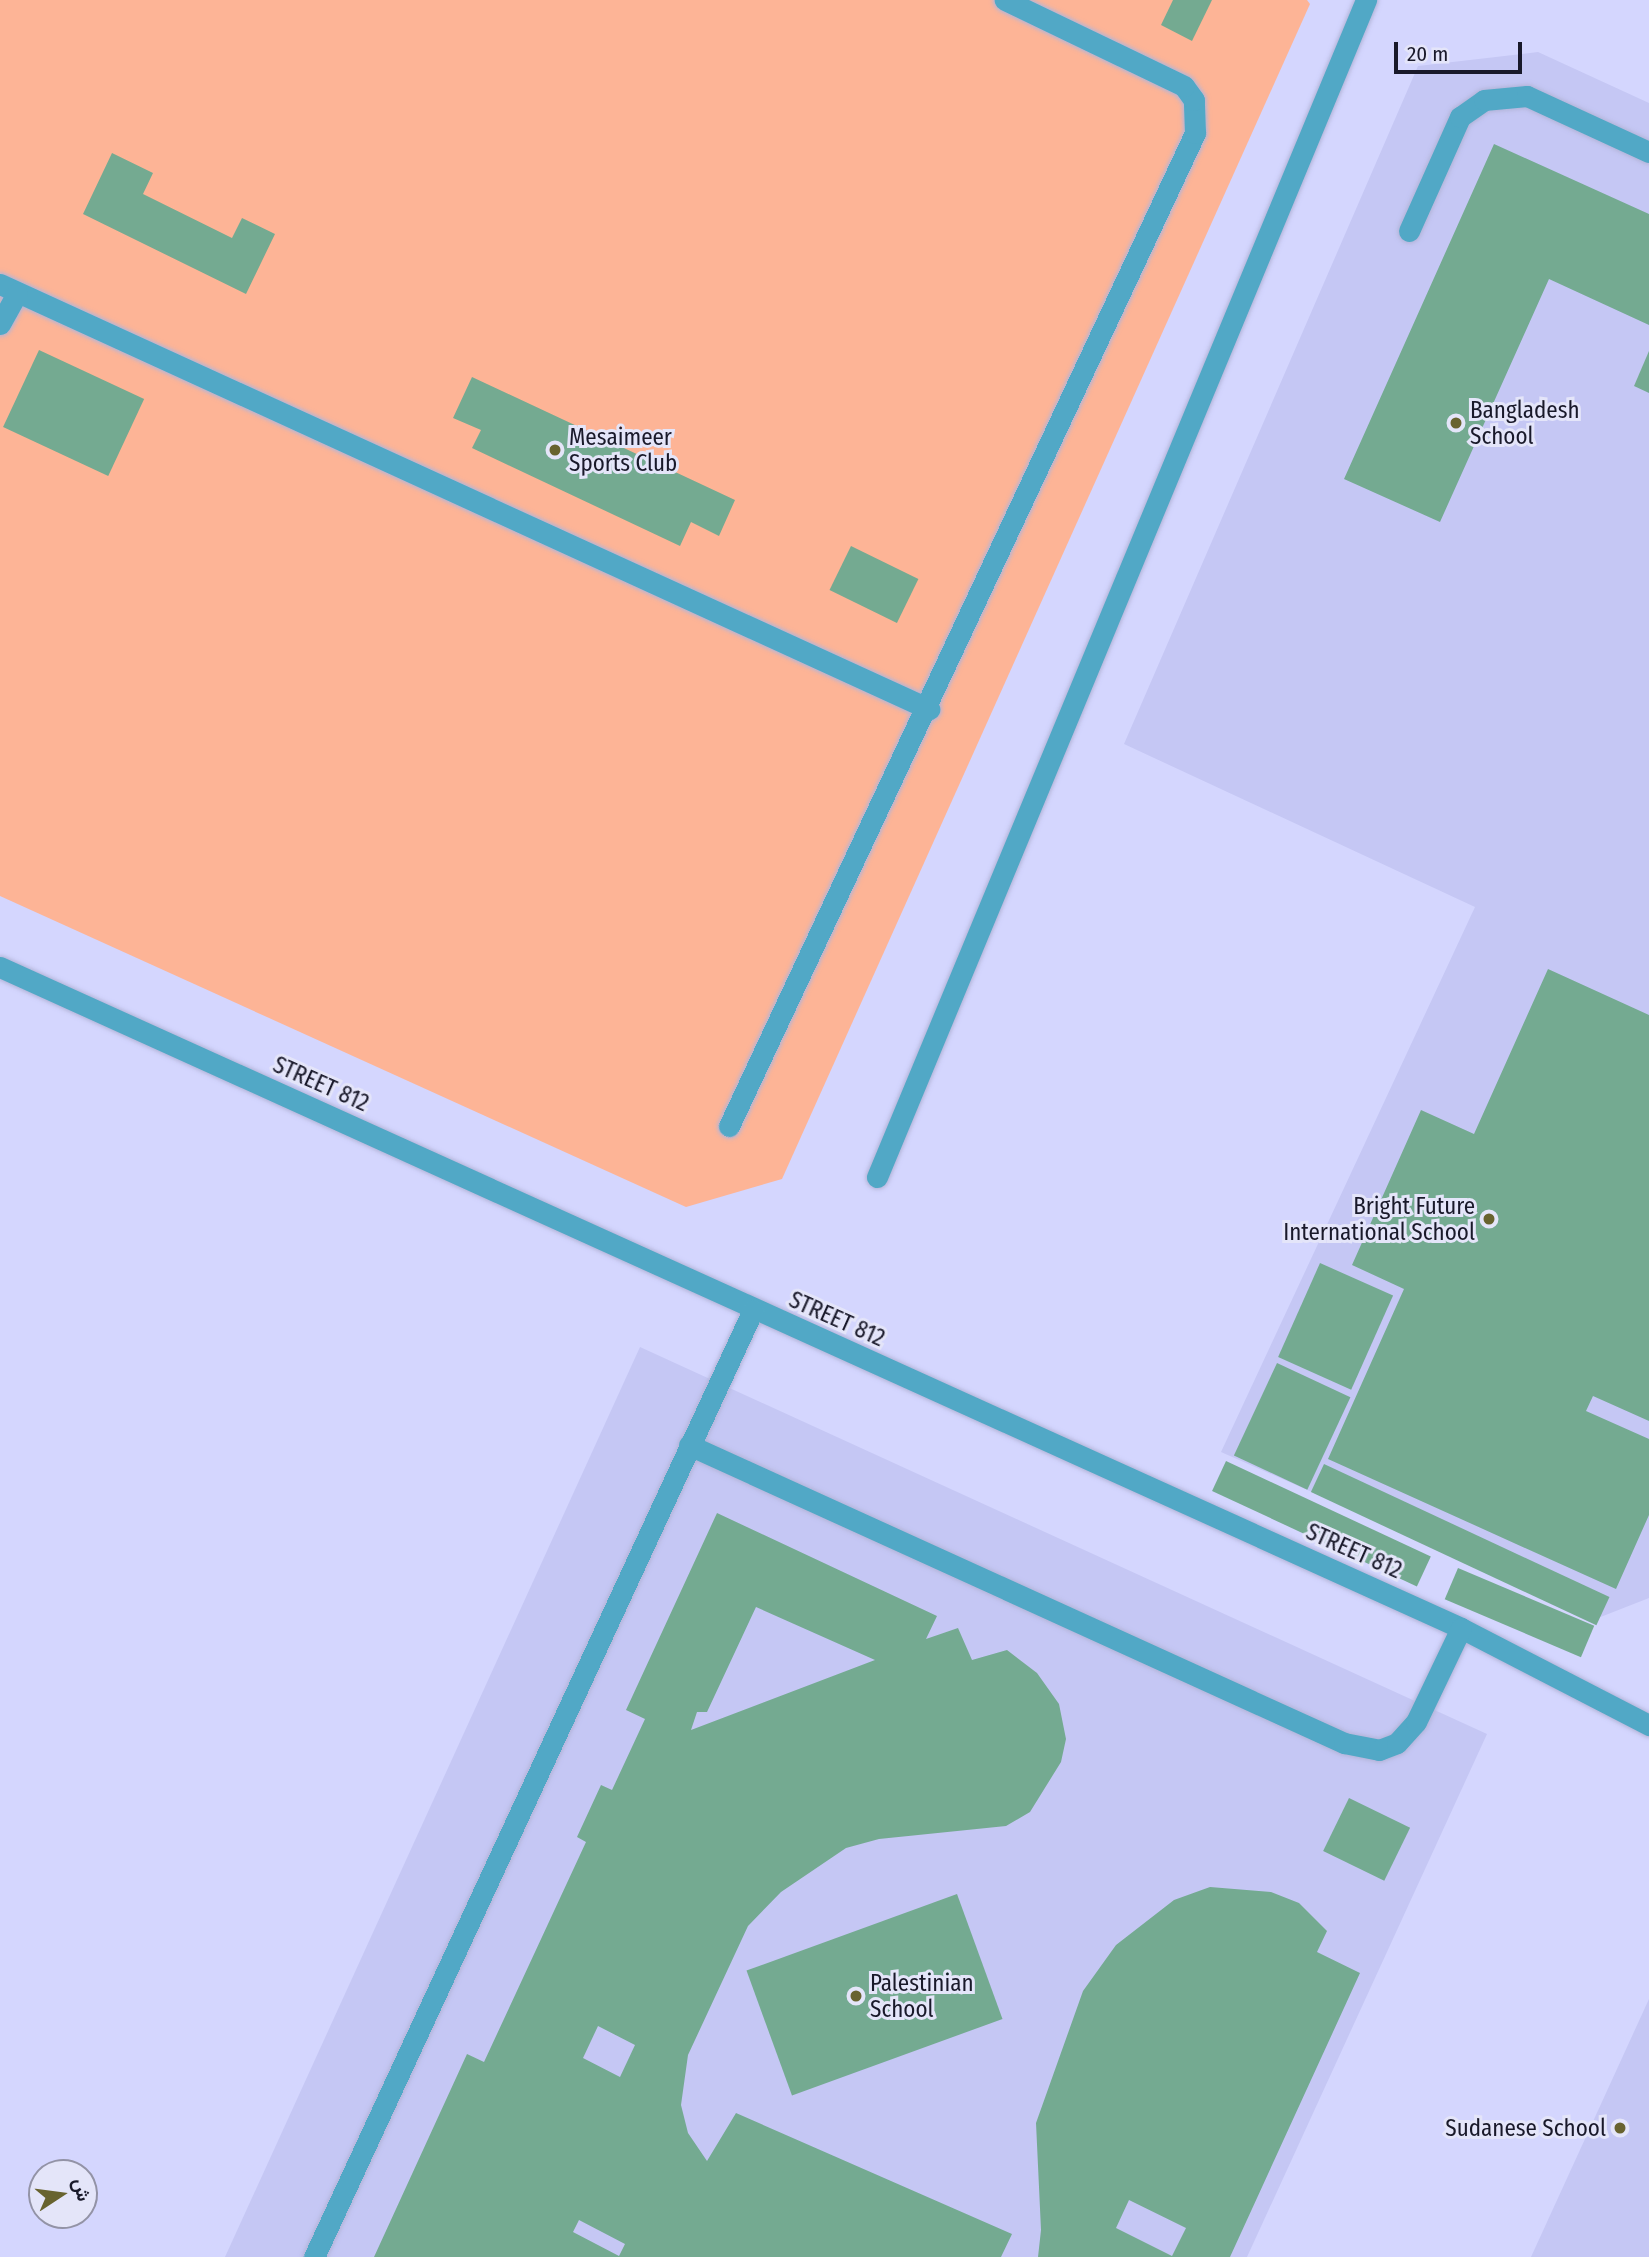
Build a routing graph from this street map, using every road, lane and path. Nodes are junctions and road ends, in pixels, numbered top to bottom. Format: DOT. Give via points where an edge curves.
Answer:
graph roads {
  1 [pos="1005,0"];
  2 [pos="1366,0"];
  3 [pos="1649,152"];
  4 [pos="1409,231"];
  5 [pos="8,288"];
  6 [pos="0,324"];
  7 [pos="929,709"];
  8 [pos="0,967"];
  9 [pos="729,1126"];
  10 [pos="877,1177"];
  11 [pos="753,1310"];
  12 [pos="689,1445"];
  13 [pos="1461,1628"];
  14 [pos="1649,1725"];
  15 [pos="314,2257"];
  1 -- 7 [label="street" via="1185,86 1198,114 1195,133"];
  2 -- 10 [label="street"];
  3 -- 4 [label="street" via="1527,96 1484,100 1460,117"];
  5 -- 6 [label="street"];
  5 -- 7 [label="street"];
  7 -- 9 [label="street"];
  8 -- 11 [label="street, STREET 812"];
  11 -- 12 [label="street"];
  11 -- 13 [label="street, STREET 812"];
  12 -- 13 [label="street" via="1344,1743 1379,1750 1397,1743 1416,1722"];
  12 -- 15 [label="street"];
  13 -- 14 [label="street, STREET 812"];
}
